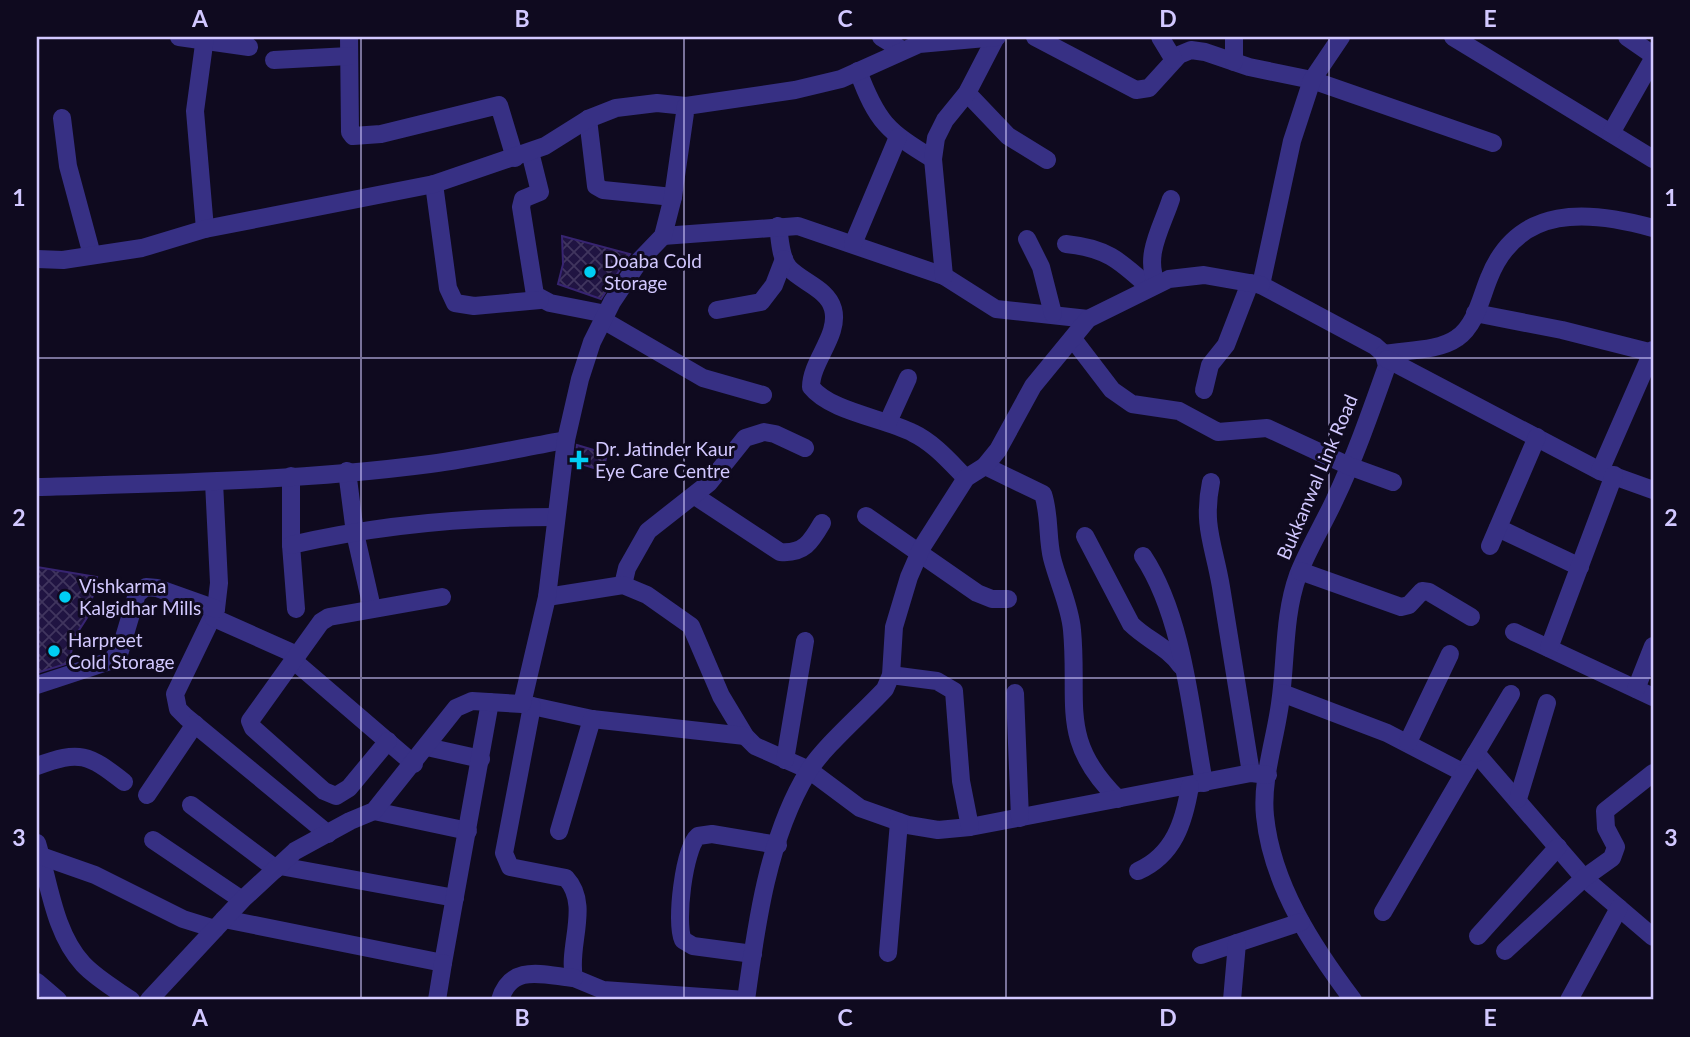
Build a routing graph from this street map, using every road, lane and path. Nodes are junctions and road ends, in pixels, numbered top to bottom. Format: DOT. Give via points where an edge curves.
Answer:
graph roads {
  1 [pos="179,37"];
  2 [pos="349,37"];
  3 [pos="997,37"];
  4 [pos="1035,37"];
  5 [pos="1160,37"];
  6 [pos="1234,37"];
  7 [pos="1341,37"];
  8 [pos="1453,37"];
  9 [pos="1627,37"];
  10 [pos="204,38"];
  11 [pos="893,42"];
  12 [pos="249,47"];
  13 [pos="349,56"];
  14 [pos="1653,57"];
  15 [pos="274,60"];
  16 [pos="1174,60"];
  17 [pos="1234,62"];
  18 [pos="858,71"];
  19 [pos="1312,80"];
  20 [pos="967,93"];
  21 [pos="686,106"];
  22 [pos="62,118"];
  23 [pos="588,119"];
  24 [pos="1611,133"];
  25 [pos="898,137"];
  26 [pos="1493,143"];
  27 [pos="523,155"];
  28 [pos="933,159"];
  29 [pos="1653,159"];
  30 [pos="1047,160"];
  31 [pos="435,184"];
  32 [pos="673,197"];
  33 [pos="1171,199"];
  34 [pos="778,226"];
  35 [pos="1653,228"];
  36 [pos="205,229"];
  37 [pos="663,236"];
  38 [pos="1027,239"];
  39 [pos="853,244"];
  40 [pos="1066,244"];
  41 [pos="92,256"];
  42 [pos="37,259"];
  43 [pos="784,259"];
  44 [pos="944,276"];
  45 [pos="1255,284"];
  46 [pos="1153,285"];
  47 [pos="540,300"];
  48 [pos="717,310"];
  49 [pos="1475,313"];
  50 [pos="1053,314"];
  51 [pos="604,317"];
  52 [pos="1088,319"];
  53 [pos="1073,339"];
  54 [pos="1653,352"];
  55 [pos="1385,357"];
  56 [pos="908,378"];
  57 [pos="1204,390"];
  58 [pos="763,395"];
  59 [pos="888,422"];
  60 [pos="1537,437"];
  61 [pos="566,440"];
  62 [pos="805,448"];
  63 [pos="985,466"];
  64 [pos="1349,466"];
  65 [pos="347,471"];
  66 [pos="1607,473"];
  67 [pos="291,477"];
  68 [pos="966,478"];
  69 [pos="214,482"];
  70 [pos="1211,482"];
  71 [pos="1393,482"];
  72 [pos="37,486"];
  73 [pos="1653,490"];
  74 [pos="695,496"];
  75 [pos="866,516"];
  76 [pos="556,517"];
  77 [pos="822,523"];
  78 [pos="1498,528"];
  79 [pos="355,533"];
  80 [pos="1085,536"];
  81 [pos="290,545"];
  82 [pos="1490,546"];
  83 [pos="919,553"];
  84 [pos="1143,556"];
  85 [pos="1580,567"];
  86 [pos="1300,570"];
  87 [pos="623,585"];
  88 [pos="442,597"];
  89 [pos="547,597"];
  90 [pos="1008,599"];
  91 [pos="372,608"];
  92 [pos="296,609"];
  93 [pos="215,614"];
  94 [pos="1471,617"];
  95 [pos="1514,632"];
  96 [pos="805,641"];
  97 [pos="1653,646"];
  98 [pos="1549,649"];
  99 [pos="1450,654"];
  100 [pos="296,658"];
  101 [pos="1181,666"];
  102 [pos="891,675"];
  103 [pos="37,685"];
  104 [pos="1636,689"];
  105 [pos="1015,693"];
  106 [pos="1282,693"];
  107 [pos="1511,694"];
  108 [pos="1653,696"];
  109 [pos="491,702"];
  110 [pos="1548,703"];
  111 [pos="527,705"];
  112 [pos="592,719"];
  113 [pos="195,724"];
  114 [pos="745,736"];
  115 [pos="388,741"];
  116 [pos="1408,742"];
  117 [pos="427,747"];
  118 [pos="1476,753"];
  119 [pos="481,759"];
  120 [pos="785,760"];
  121 [pos="414,764"];
  122 [pos="37,766"];
  123 [pos="809,770"];
  124 [pos="1464,773"];
  125 [pos="1653,773"];
  126 [pos="1259,774"];
  127 [pos="124,782"];
  128 [pos="1197,784"];
  129 [pos="147,794"];
  130 [pos="1118,799"];
  131 [pos="1518,799"];
  132 [pos="191,805"];
  133 [pos="374,811"];
  134 [pos="1020,818"];
  135 [pos="899,822"];
  136 [pos="970,827"];
  137 [pos="468,831"];
  138 [pos="559,831"];
  139 [pos="328,834"];
  140 [pos="153,839"];
  141 [pos="778,845"];
  142 [pos="1558,847"];
  143 [pos="39,849"];
  144 [pos="278,867"];
  145 [pos="1138,871"];
  146 [pos="1584,878"];
  147 [pos="43,886"];
  148 [pos="455,898"];
  149 [pos="242,900"];
  150 [pos="1619,908"];
  151 [pos="1383,912"];
  152 [pos="1301,922"];
  153 [pos="219,924"];
  154 [pos="1652,934"];
  155 [pos="1478,936"];
  156 [pos="1237,943"];
  157 [pos="1505,951"];
  158 [pos="888,953"];
  159 [pos="753,954"];
  160 [pos="1201,955"];
  161 [pos="443,963"];
  162 [pos="574,978"];
  163 [pos="37,982"];
  164 [pos="58,1000"];
  165 [pos="131,1000"];
  166 [pos="149,1000"];
  167 [pos="437,1000"];
  168 [pos="500,1000"];
  169 [pos="746,1000"];
  170 [pos="1232,1000"];
  171 [pos="1353,1000"];
  172 [pos="1569,1000"];
  1 -- 10 [label="street"];
  2 -- 13 [label="street"];
  3 -- 11 [label="street"];
  3 -- 20 [label="street"];
  4 -- 16 [label="street" via="1136,90 1149,88"];
  5 -- 16 [label="street"];
  6 -- 17 [label="street"];
  7 -- 19 [label="street"];
  8 -- 24 [label="street"];
  9 -- 14 [label="street"];
  10 -- 12 [label="street"];
  10 -- 36 [label="street" via="195,111"];
  11 -- 18 [label="street"];
  13 -- 15 [label="street"];
  13 -- 27 [label="street" via="353,136 381,134 499,105"];
  14 -- 24 [label="street"];
  16 -- 17 [label="street" via="1191,50"];
  17 -- 19 [label="street"];
  18 -- 21 [label="street" via="795,90"];
  18 -- 25 [label="street" via="878,117"];
  19 -- 26 [label="street"];
  19 -- 45 [label="street"];
  20 -- 28 [label="street" via="945,120"];
  20 -- 30 [label="street" via="1008,136"];
  21 -- 23 [label="street" via="657,103 616,108"];
  21 -- 32 [label="street"];
  22 -- 41 [label="street" via="68,166"];
  23 -- 27 [label="street"];
  23 -- 32 [label="street" via="596,186"];
  24 -- 29 [label="street"];
  25 -- 28 [label="street"];
  25 -- 39 [label="street"];
  27 -- 31 [label="street"];
  27 -- 47 [label="street" via="540,192 523,200 521,207 532,283"];
  28 -- 44 [label="street"];
  31 -- 36 [label="street"];
  31 -- 47 [label="street" via="448,288 455,303 474,306"];
  32 -- 37 [label="street"];
  33 -- 46 [label="street" via="1150,257"];
  34 -- 37 [label="street"];
  34 -- 39 [label="street" via="814,230"];
  34 -- 43 [label="street"];
  35 -- 49 [label="street" via="1576,216 1545,221 1522,232 1500,256"];
  36 -- 41 [label="street" via="142,248"];
  37 -- 51 [label="street" via="640,260"];
  38 -- 50 [label="street" via="1041,267"];
  39 -- 44 [label="street"];
  40 -- 46 [label="street" via="1099,249"];
  41 -- 42 [label="street"];
  43 -- 48 [label="street" via="761,302"];
  43 -- 59 [label="street" via="833,309 831,331 811,387 821,398"];
  44 -- 50 [label="street" via="996,309"];
  45 -- 46 [label="street" via="1204,275"];
  45 -- 55 [label="street"];
  45 -- 57 [label="street" via="1226,345 1210,365"];
  46 -- 52 [label="street"];
  47 -- 51 [label="street"];
  49 -- 54 [label="street"];
  49 -- 55 [label="street" via="1452,341"];
  50 -- 52 [label="street"];
  51 -- 58 [label="street" via="703,378"];
  51 -- 61 [label="street" via="580,379"];
  52 -- 53 [label="street"];
  53 -- 63 [label="street" via="1033,386"];
  53 -- 64 [label="street" via="1112,390 1132,404 1179,411 1218,432 1267,428"];
  54 -- 66 [label="street"];
  55 -- 60 [label="street"];
  55 -- 64 [label="street, Bukkanwal Link Road" via="1387,366"];
  56 -- 59 [label="street"];
  59 -- 68 [label="street" via="926,440"];
  60 -- 66 [label="street"];
  60 -- 78 [label="street"];
  61 -- 65 [label="street" via="430,464"];
  61 -- 76 [label="street"];
  62 -- 74 [label="street" via="775,434 754,433 737,444"];
  63 -- 68 [label="street"];
  63 -- 130 [label="street" via="1043,494 1052,557 1072,628 1079,746 1100,781"];
  64 -- 71 [label="street"];
  64 -- 86 [label="street, Bukkanwal Link Road"];
  65 -- 67 [label="street"];
  65 -- 79 [label="street"];
  66 -- 73 [label="street"];
  66 -- 85 [label="street"];
  67 -- 69 [label="street"];
  67 -- 81 [label="street"];
  68 -- 83 [label="street"];
  69 -- 72 [label="street"];
  69 -- 93 [label="street" via="219,583"];
  70 -- 126 [label="street" via="1207,527"];
  74 -- 77 [label="street" via="780,551 794,553 805,548"];
  74 -- 87 [label="street" via="648,531 627,568"];
  75 -- 83 [label="street"];
  76 -- 79 [label="street" via="503,517"];
  76 -- 89 [label="street"];
  78 -- 82 [label="street"];
  78 -- 85 [label="street"];
  79 -- 81 [label="street"];
  79 -- 91 [label="street"];
  80 -- 101 [label="street" via="1131,624"];
  81 -- 92 [label="street"];
  83 -- 90 [label="street" via="985,597"];
  83 -- 102 [label="street" via="894,627"];
  84 -- 101 [label="street" via="1165,594"];
  85 -- 98 [label="street"];
  86 -- 94 [label="street" via="1401,607 1422,591 1429,592"];
  86 -- 106 [label="street, Bukkanwal Link Road" via="1283,650"];
  87 -- 89 [label="street"];
  87 -- 114 [label="street" via="647,595 691,626 721,696"];
  88 -- 91 [label="street"];
  89 -- 111 [label="street"];
  91 -- 100 [label="street" via="329,617"];
  93 -- 100 [label="street"];
  93 -- 103 [label="street" via="146,587 133,601 120,651 110,662"];
  93 -- 113 [label="street" via="175,694 178,709"];
  95 -- 98 [label="street"];
  96 -- 120 [label="street"];
  97 -- 104 [label="street"];
  98 -- 104 [label="street"];
  99 -- 116 [label="street"];
  100 -- 115 [label="street"];
  100 -- 115 [label="street" via="250,723 324,791 341,794"];
  101 -- 128 [label="street"];
  102 -- 123 [label="street" via="885,689"];
  102 -- 136 [label="street" via="937,681 954,691 961,781"];
  104 -- 108 [label="street"];
  105 -- 134 [label="street"];
  106 -- 116 [label="street"];
  106 -- 126 [label="street, Bukkanwal Link Road"];
  107 -- 118 [label="street"];
  109 -- 111 [label="street"];
  109 -- 117 [label="street" via="472,701 456,708"];
  109 -- 119 [label="street"];
  110 -- 131 [label="street"];
  111 -- 112 [label="street"];
  111 -- 162 [label="street" via="504,853 510,867 566,878 573,886 578,910"];
  112 -- 114 [label="street"];
  112 -- 138 [label="street"];
  113 -- 129 [label="street"];
  113 -- 139 [label="street"];
  114 -- 120 [label="street"];
  115 -- 121 [label="street"];
  116 -- 124 [label="street"];
  117 -- 119 [label="street"];
  117 -- 121 [label="street"];
  118 -- 124 [label="street"];
  118 -- 131 [label="street"];
  119 -- 137 [label="street"];
  120 -- 123 [label="street"];
  121 -- 133 [label="street"];
  122 -- 127 [label="street" via="77,754"];
  123 -- 135 [label="street" via="860,808"];
  123 -- 141 [label="street"];
  124 -- 151 [label="street"];
  125 -- 146 [label="street" via="1605,811 1604,822 1616,851 1612,859"];
  126 -- 128 [label="street"];
  126 -- 152 [label="street, Bukkanwal Link Road" via="1278,871"];
  128 -- 130 [label="street"];
  128 -- 145 [label="street" via="1171,845 1163,856"];
  130 -- 134 [label="street"];
  131 -- 142 [label="street"];
  132 -- 144 [label="street"];
  133 -- 137 [label="street"];
  133 -- 139 [label="street"];
  134 -- 136 [label="street"];
  135 -- 136 [label="street" via="938,830"];
  135 -- 158 [label="street"];
  137 -- 148 [label="street"];
  139 -- 144 [label="street" via="295,851"];
  140 -- 149 [label="street"];
  141 -- 159 [label="street" via="765,880"];
  141 -- 159 [label="street" via="712,834 698,836 690,845 682,894 683,940 693,946"];
  142 -- 146 [label="street"];
  142 -- 155 [label="street"];
  143 -- 147 [label="street"];
  143 -- 153 [label="street" via="183,919"];
  144 -- 148 [label="street"];
  144 -- 149 [label="street"];
  146 -- 150 [label="street"];
  146 -- 157 [label="street"];
  147 -- 165 [label="street" via="71,949"];
  148 -- 161 [label="street"];
  149 -- 153 [label="street"];
  150 -- 154 [label="street"];
  150 -- 172 [label="street"];
  152 -- 156 [label="street"];
  152 -- 171 [label="street, Bukkanwal Link Road"];
  153 -- 161 [label="street"];
  153 -- 166 [label="street"];
  156 -- 160 [label="street"];
  156 -- 170 [label="street"];
  159 -- 169 [label="street"];
  161 -- 167 [label="street"];
  162 -- 168 [label="street" via="518,976 507,982"];
  162 -- 169 [label="street" via="603,990"];
  163 -- 164 [label="street"];
}
